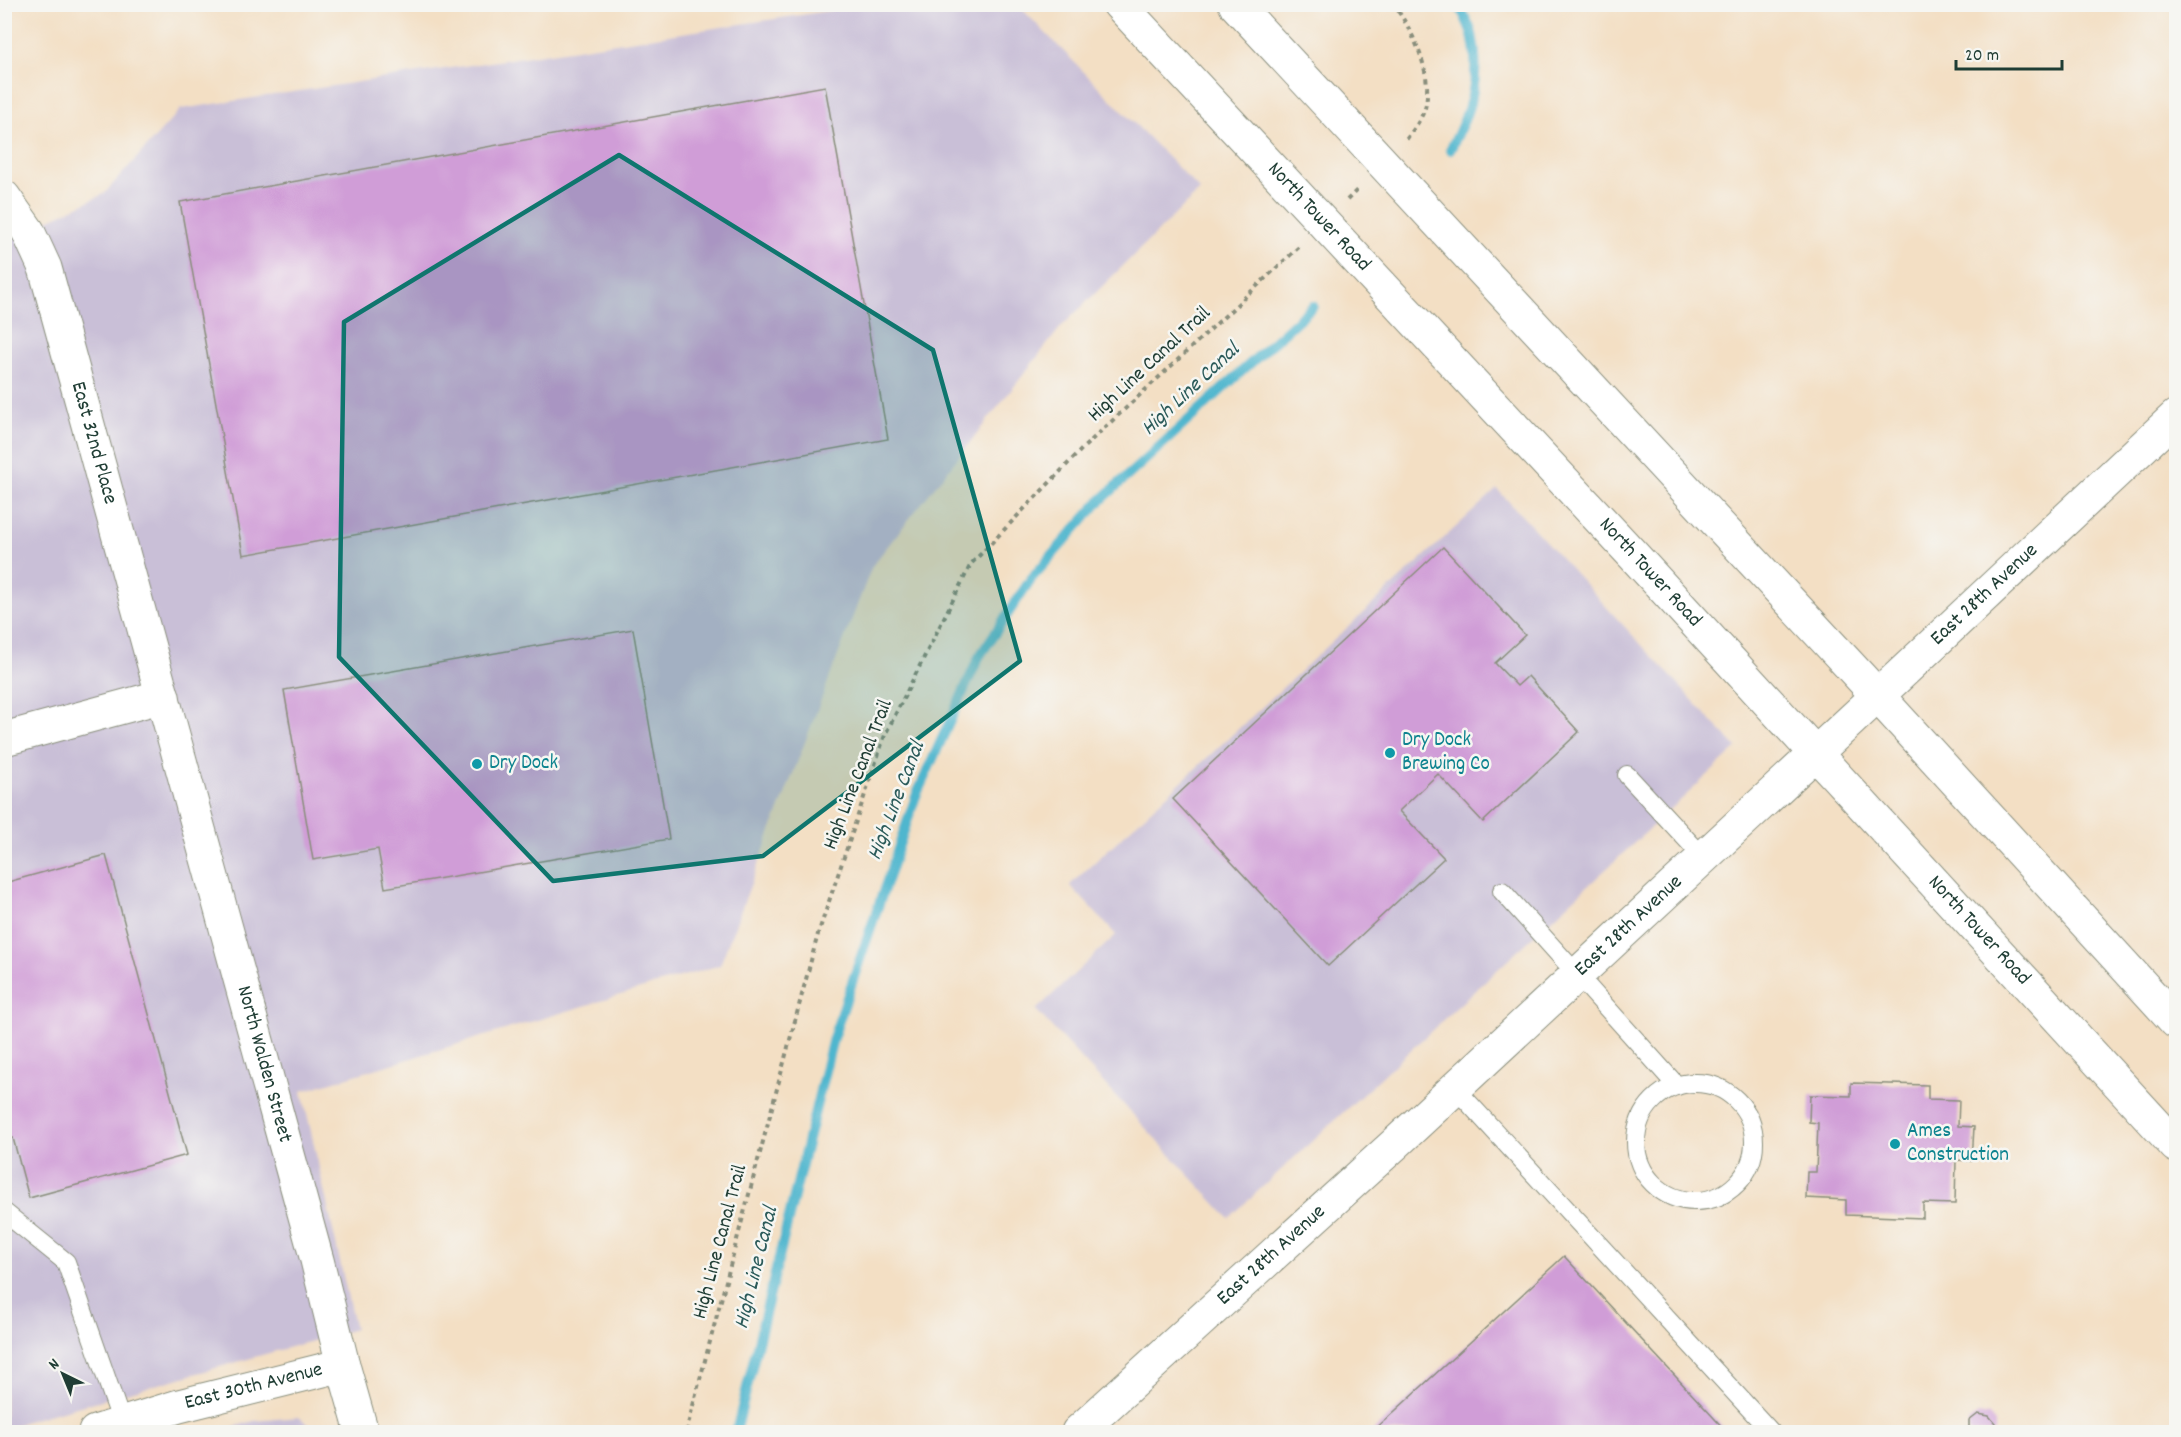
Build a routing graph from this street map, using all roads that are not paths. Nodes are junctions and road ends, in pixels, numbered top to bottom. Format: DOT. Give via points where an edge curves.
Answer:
graph roads {
  1 [pos="1119,4"];
  2 [pos="1235,4"];
  3 [pos="4,197"];
  4 [pos="2176,416"];
  5 [pos="1877,695"];
  6 [pos="163,696"];
  7 [pos="4,739"];
  8 [pos="1816,752"];
  9 [pos="1627,775"];
  10 [pos="1703,857"];
  11 [pos="1502,891"];
  12 [pos="1577,974"];
  13 [pos="2176,1022"];
  14 [pos="1677,1086"];
  15 [pos="1455,1088"];
  16 [pos="2176,1146"];
  17 [pos="4,1212"];
  18 [pos="343,1365"];
  19 [pos="109,1428"];
  20 [pos="362,1432"];
  21 [pos="1078,1432"];
  22 [pos="1771,1432"];
  1 -- 8 [label="street, North Tower Road"];
  2 -- 5 [label="street"];
  3 -- 6 [label="street, East 32nd Place" via="28,231 45,268"];
  4 -- 5 [label="street, East 28th Avenue"];
  5 -- 8 [label="street, East 28th Avenue"];
  5 -- 13 [label="street"];
  6 -- 7 [label="street"];
  6 -- 18 [label="street, North Walden Street"];
  8 -- 10 [label="street, East 28th Avenue"];
  8 -- 16 [label="street, North Tower Road"];
  9 -- 10 [label="lane"];
  10 -- 12 [label="street, East 28th Avenue"];
  11 -- 12 [label="lane"];
  12 -- 14 [label="lane"];
  12 -- 15 [label="street, East 28th Avenue"];
  14 -- 14 [label="lane" via="1646,1108 1638,1125 1639,1162 1661,1191 1678,1199 1715,1198 1733,1188 1746,1172 1753,1153 1753,1133 1746,1113 1734,1098 1716,1087 1696,1083"];
  15 -- 21 [label="street, East 28th Avenue"];
  15 -- 22 [label="lane"];
  17 -- 19 [label="lane" via="66,1262"];
  18 -- 19 [label="street, East 30th Avenue" via="179,1406"];
  18 -- 20 [label="street, North Walden Street"];
}
